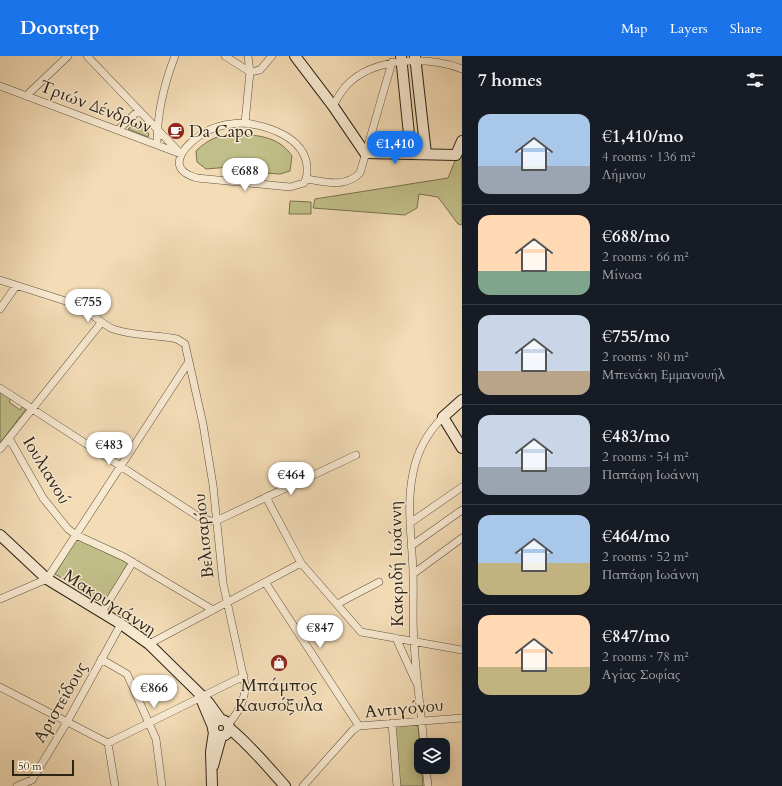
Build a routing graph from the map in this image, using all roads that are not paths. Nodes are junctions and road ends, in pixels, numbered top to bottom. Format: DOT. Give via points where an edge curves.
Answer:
graph roads {
  1 [pos="68,56"];
  2 [pos="87,56"];
  3 [pos="97,56"];
  4 [pos="175,56"];
  5 [pos="225,56"];
  6 [pos="248,56"];
  7 [pos="272,56"];
  8 [pos="295,56"];
  9 [pos="416,57"];
  10 [pos="398,59"];
  11 [pos="96,65"];
  12 [pos="462,69"];
  13 [pos="250,72"];
  14 [pos="0,86"];
  15 [pos="26,96"];
  16 [pos="333,106"];
  17 [pos="139,110"];
  18 [pos="245,123"];
  19 [pos="157,129"];
  20 [pos="118,130"];
  21 [pos="462,141"];
  22 [pos="157,145"];
  23 [pos="365,153"];
  24 [pos="181,154"];
  25 [pos="411,154"];
  26 [pos="426,154"];
  27 [pos="307,179"];
  28 [pos="0,280"];
  29 [pos="16,286"];
  30 [pos="0,309"];
  31 [pos="101,323"];
  32 [pos="188,363"];
  33 [pos="0,388"];
  34 [pos="462,400"];
  35 [pos="33,409"];
  36 [pos="442,417"];
  37 [pos="9,438"];
  38 [pos="462,448"];
  39 [pos="0,449"];
  40 [pos="356,455"];
  41 [pos="121,466"];
  42 [pos="462,487"];
  43 [pos="266,497"];
  44 [pos="462,510"];
  45 [pos="218,520"];
  46 [pos="410,523"];
  47 [pos="0,535"];
  48 [pos="76,535"];
  49 [pos="462,538"];
  50 [pos="411,546"];
  51 [pos="133,562"];
  52 [pos="301,563"];
  53 [pos="413,574"];
  54 [pos="47,579"];
  55 [pos="265,582"];
  56 [pos="379,582"];
  57 [pos="0,599"];
  58 [pos="227,602"];
  59 [pos="337,604"];
  60 [pos="213,610"];
  61 [pos="102,612"];
  62 [pos="121,624"];
  63 [pos="396,638"];
  64 [pos="414,642"];
  65 [pos="149,644"];
  66 [pos="462,650"];
  67 [pos="101,659"];
  68 [pos="244,676"];
  69 [pos="0,687"];
  70 [pos="419,688"];
  71 [pos="201,697"];
  72 [pos="462,718"];
  73 [pos="422,721"];
  74 [pos="67,722"];
  75 [pos="150,723"];
  76 [pos="392,723"];
  77 [pos="359,726"];
  78 [pos="222,729"];
  79 [pos="423,738"];
  80 [pos="108,743"];
  81 [pos="427,774"];
  82 [pos="32,783"];
  83 [pos="17,786"];
  84 [pos="115,786"];
  85 [pos="162,786"];
  86 [pos="212,786"];
  87 [pos="285,786"];
  88 [pos="303,786"];
  89 [pos="396,786"];
  90 [pos="428,786"];
  1 -- 15 [label="street"];
  2 -- 11 [label="street"];
  3 -- 11 [label="street"];
  4 -- 19 [label="street" via="164,90"];
  5 -- 13 [label="street"];
  6 -- 13 [label="street"];
  7 -- 13 [label="street" via="260,70"];
  8 -- 16 [label="street"];
  9 -- 10 [label="street"];
  9 -- 12 [label="street" via="444,61"];
  9 -- 26 [label="street"];
  10 -- 16 [label="street" via="373,67 354,79 346,86"];
  10 -- 23 [label="street"];
  10 -- 25 [label="street"];
  11 -- 17 [label="street"];
  13 -- 18 [label="street"];
  14 -- 15 [label="street, Τριών Δένδρων"];
  15 -- 20 [label="street, Τριών Δένδρων"];
  16 -- 23 [label="street"];
  17 -- 19 [label="street"];
  17 -- 20 [label="street"];
  18 -- 24 [label="street" via="210,130 193,140"];
  18 -- 27 [label="street" via="270,129 291,139 304,154"];
  19 -- 22 [label="street"];
  19 -- 24 [label="street"];
  20 -- 22 [label="street, Τριών Δένδρων"];
  21 -- 26 [label="street" via="456,155"];
  22 -- 24 [label="street, Τριών Δένδρων"];
  23 -- 25 [label="street"];
  23 -- 27 [label="street" via="360,173 349,182 331,183"];
  24 -- 27 [label="street" via="182,169 190,176 198,178 290,187 304,183"];
  25 -- 26 [label="street"];
  28 -- 29 [label="street"];
  29 -- 30 [label="street"];
  29 -- 31 [label="street" via="78,305 89,310"];
  31 -- 32 [label="street, Βελισαρίου" via="114,329 184,342"];
  31 -- 35 [label="street"];
  32 -- 41 [label="street"];
  32 -- 45 [label="street, Βελισαρίου" via="202,424"];
  33 -- 35 [label="street"];
  34 -- 36 [label="street, Κακριδή Ιωάννη"];
  35 -- 37 [label="street"];
  35 -- 41 [label="street"];
  36 -- 38 [label="street"];
  36 -- 46 [label="street, Κακριδή Ιωάννη" via="426,437 416,461 411,482"];
  37 -- 39 [label="street"];
  37 -- 48 [label="street, Ιουλιανού" via="47,504"];
  40 -- 43 [label="street"];
  41 -- 45 [label="street" via="199,517 211,521"];
  41 -- 48 [label="street"];
  42 -- 46 [label="street"];
  43 -- 45 [label="street"];
  43 -- 52 [label="street"];
  44 -- 50 [label="street"];
  45 -- 58 [label="street, Βελισαρίου" via="221,567"];
  46 -- 50 [label="street, Κακριδή Ιωάννη"];
  47 -- 54 [label="street, Μακρυγιάννη"];
  48 -- 51 [label="street"];
  48 -- 54 [label="street"];
  49 -- 53 [label="street"];
  50 -- 53 [label="street, Κακριδή Ιωάννη"];
  51 -- 60 [label="street"];
  51 -- 61 [label="street"];
  52 -- 55 [label="street"];
  52 -- 59 [label="street"];
  53 -- 64 [label="street, Κακριδή Ιωάννη"];
  54 -- 57 [label="street"];
  54 -- 61 [label="street, Μακρυγιάννη"];
  55 -- 58 [label="street"];
  55 -- 77 [label="street"];
  56 -- 59 [label="street"];
  58 -- 60 [label="street"];
  58 -- 68 [label="street, Βελισαρίου"];
  59 -- 63 [label="street" via="361,632"];
  60 -- 65 [label="street"];
  61 -- 62 [label="street, Μακρυγιάννη"];
  62 -- 65 [label="street, Μακρυγιάννη"];
  62 -- 67 [label="street, Αριστείδους"];
  63 -- 64 [label="street"];
  63 -- 70 [label="street"];
  64 -- 66 [label="street"];
  64 -- 70 [label="street, Κακριδή Ιωάννη"];
  65 -- 71 [label="street, Μακρυγιάννη"];
  67 -- 74 [label="street, Αριστείδους"];
  67 -- 75 [label="street" via="127,674"];
  68 -- 71 [label="street"];
  68 -- 78 [label="street, Βελισαρίου" via="245,691 241,704"];
  69 -- 74 [label="street"];
  70 -- 73 [label="street, Κακριδή Ιωάννη"];
  71 -- 75 [label="street"];
  71 -- 78 [label="street, Μακρυγιάννη" via="208,702"];
  72 -- 73 [label="street, Αντιγόνου"];
  73 -- 76 [label="street, Αντιγόνου"];
  73 -- 79 [label="street, Κακριδή Ιωάννη"];
  74 -- 80 [label="street"];
  74 -- 82 [label="street, Αριστείδους"];
  75 -- 80 [label="street"];
  75 -- 85 [label="street" via="156,739"];
  76 -- 77 [label="street, Αντιγόνου"];
  76 -- 89 [label="street"];
  77 -- 88 [label="street, Αντιγόνου"];
  78 -- 86 [label="street" via="212,770"];
  78 -- 87 [label="street, Μακρυγιάννη" via="257,757"];
  80 -- 84 [label="street"];
  81 -- 90 [label="street"];
  82 -- 83 [label="street, Αριστείδους"];
}
